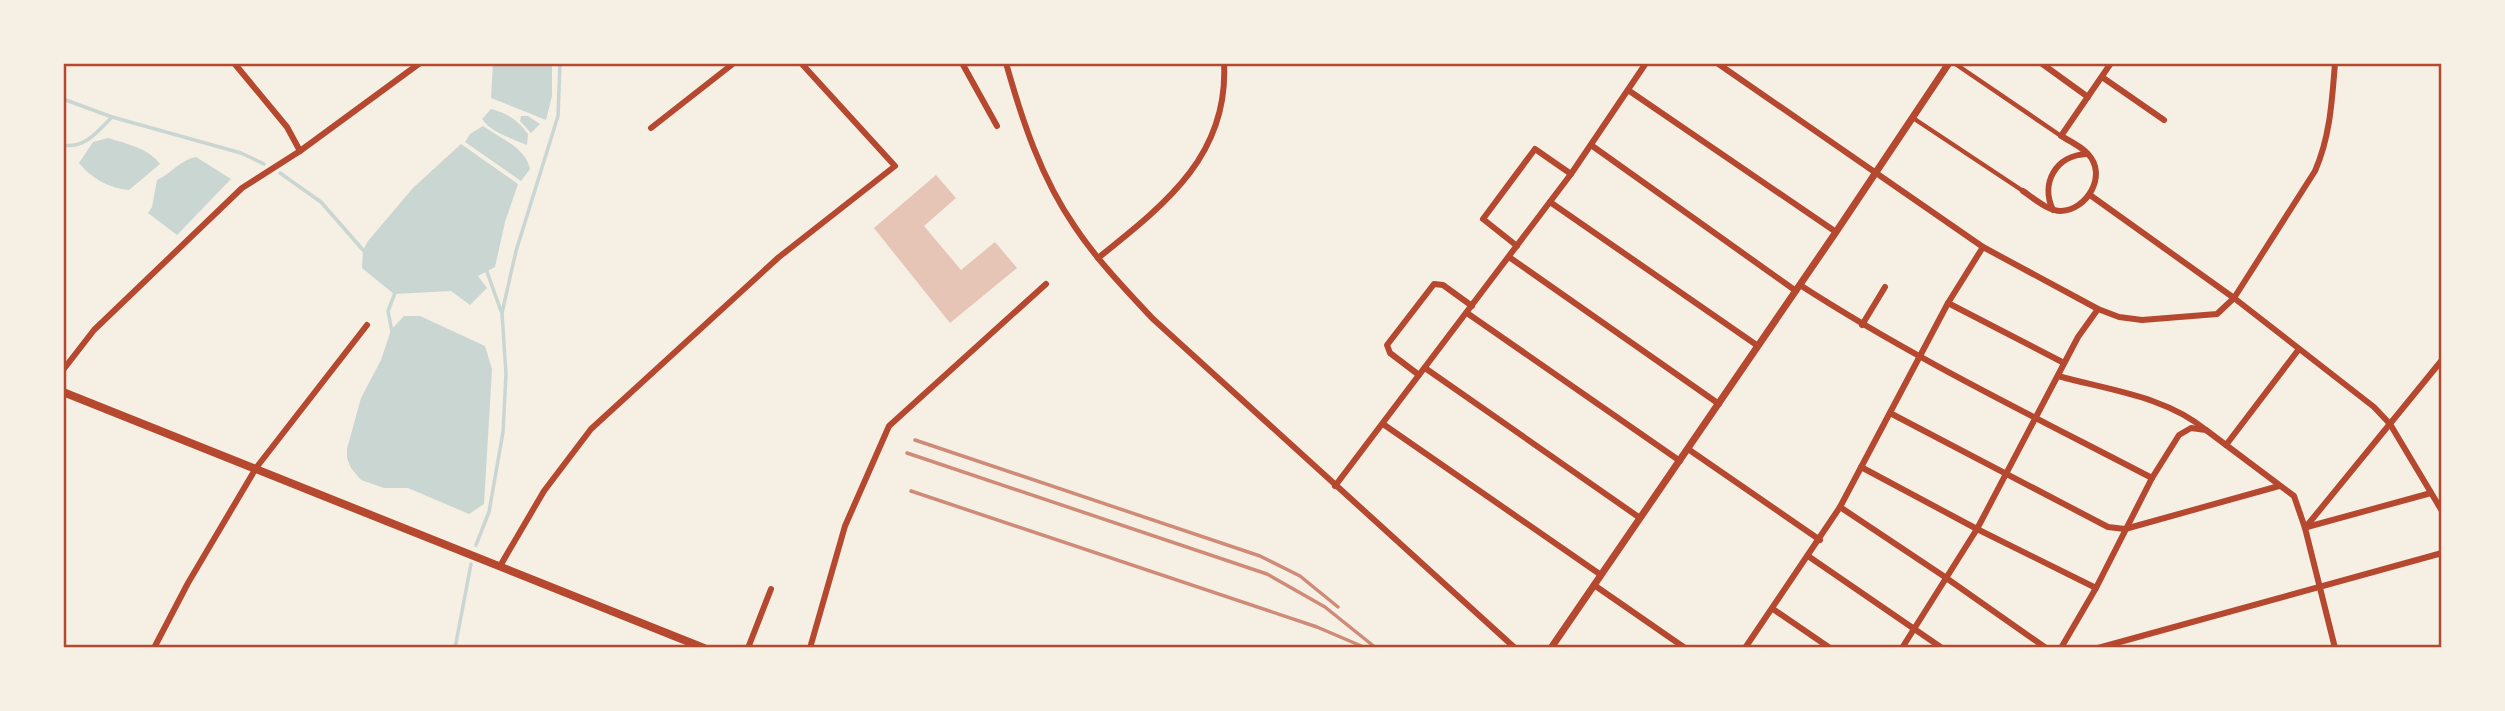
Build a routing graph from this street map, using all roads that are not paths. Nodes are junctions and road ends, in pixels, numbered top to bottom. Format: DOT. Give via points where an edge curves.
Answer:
graph roads {
  1 [pos="234,63"];
  2 [pos="420,63"];
  3 [pos="734,63"];
  4 [pos="801,63"];
  5 [pos="962,63"];
  6 [pos="1006,63"];
  7 [pos="1224,63"];
  8 [pos="1646,63"];
  9 [pos="1717,63"];
  10 [pos="1952,63"];
  11 [pos="2041,63"];
  12 [pos="2111,63"];
  13 [pos="2335,63"];
  14 [pos="2102,76"];
  15 [pos="1628,90"];
  16 [pos="2088,97"];
  17 [pos="1913,117"];
  18 [pos="2164,120"];
  19 [pos="997,126"];
  20 [pos="651,128"];
  21 [pos="2061,136"];
  22 [pos="1591,145"];
  23 [pos="299,151"];
  24 [pos="2088,154"];
  25 [pos="1875,173"];
  26 [pos="1571,174"];
  27 [pos="2023,191"];
  28 [pos="2090,195"];
  29 [pos="1550,202"];
  30 [pos="2053,210"];
  31 [pos="1836,232"];
  32 [pos="1517,246"];
  33 [pos="1983,247"];
  34 [pos="1509,257"];
  35 [pos="1098,258"];
  36 [pos="1046,284"];
  37 [pos="1885,287"];
  38 [pos="1798,288"];
  39 [pos="2234,298"];
  40 [pos="1948,303"];
  41 [pos="1472,306"];
  42 [pos="2098,309"];
  43 [pos="1467,313"];
  44 [pos="366,325"];
  45 [pos="1862,325"];
  46 [pos="1758,346"];
  47 [pos="2300,349"];
  48 [pos="1919,357"];
  49 [pos="2442,360"];
  50 [pos="2064,363"];
  51 [pos="1425,368"];
  52 [pos="63,370"];
  53 [pos="1419,375"];
  54 [pos="2058,376"];
  55 [pos="63,392"];
  56 [pos="1719,404"];
  57 [pos="1890,413"];
  58 [pos="2037,418"];
  59 [pos="1383,424"];
  60 [pos="2390,424"];
  61 [pos="2206,430"];
  62 [pos="2226,445"];
  63 [pos="1688,449"];
  64 [pos="1680,461"];
  65 [pos="1861,467"];
  66 [pos="256,468"];
  67 [pos="2007,474"];
  68 [pos="2152,478"];
  69 [pos="1335,486"];
  70 [pos="2279,486"];
  71 [pos="2431,493"];
  72 [pos="1840,508"];
  73 [pos="2442,511"];
  74 [pos="1640,517"];
  75 [pos="2305,528"];
  76 [pos="1977,529"];
  77 [pos="2125,529"];
  78 [pos="1820,540"];
  79 [pos="2442,553"];
  80 [pos="1808,556"];
  81 [pos="500,566"];
  82 [pos="1601,575"];
  83 [pos="1946,578"];
  84 [pos="1594,585"];
  85 [pos="2096,588"];
  86 [pos="2320,588"];
  87 [pos="771,589"];
  88 [pos="1773,608"];
  89 [pos="1914,629"];
  90 [pos="154,648"];
  91 [pos="705,648"];
  92 [pos="748,648"];
  93 [pos="810,648"];
  94 [pos="1515,648"];
  95 [pos="1551,648"];
  96 [pos="1685,648"];
  97 [pos="1745,648"];
  98 [pos="1830,648"];
  99 [pos="1902,648"];
  100 [pos="1942,648"];
  101 [pos="2046,648"];
  102 [pos="2061,648"];
  103 [pos="2098,648"];
  104 [pos="2335,648"];
  1 -- 23 [label="street" via="287,127"];
  2 -- 23 [label="street"];
  3 -- 20 [label="street"];
  4 -- 81 [label="street" via="895,166 779,257 590,429 544,491"];
  5 -- 19 [label="street"];
  6 -- 35 [label="street" via="1040,163 1074,227"];
  7 -- 35 [label="street" via="1224,100 1209,144 1195,167 1163,204"];
  8 -- 15 [label="street"];
  9 -- 25 [label="street"];
  10 -- 17 [label="street"];
  10 -- 21 [label="street"];
  11 -- 16 [label="street"];
  12 -- 14 [label="street"];
  13 -- 39 [label="street" via="2325,150"];
  14 -- 16 [label="street"];
  14 -- 18 [label="street"];
  15 -- 22 [label="street"];
  15 -- 31 [label="street"];
  16 -- 21 [label="street"];
  17 -- 25 [label="street"];
  17 -- 27 [label="street"];
  21 -- 24 [label="street"];
  22 -- 26 [label="street"];
  22 -- 38 [label="street"];
  23 -- 52 [label="street" via="242,188 94,330"];
  24 -- 28 [label="street" via="2096,180"];
  24 -- 30 [label="street" via="2075,154 2055,169 2047,185"];
  25 -- 31 [label="street"];
  25 -- 33 [label="street"];
  26 -- 29 [label="street"];
  26 -- 32 [label="street" via="1535,149 1483,219"];
  27 -- 30 [label="street"];
  28 -- 30 [label="street" via="2077,207"];
  28 -- 39 [label="street"];
  29 -- 32 [label="street"];
  29 -- 46 [label="street"];
  31 -- 38 [label="street"];
  32 -- 34 [label="street"];
  33 -- 40 [label="street"];
  33 -- 42 [label="street"];
  34 -- 41 [label="street"];
  34 -- 56 [label="street"];
  35 -- 69 [label="street" via="1152,318"];
  36 -- 93 [label="street" via="889,426 845,526"];
  37 -- 45 [label="street"];
  38 -- 45 [label="street"];
  38 -- 46 [label="street"];
  39 -- 42 [label="street" via="2217,314 2177,318 2141,320"];
  39 -- 47 [label="street"];
  40 -- 48 [label="street"];
  40 -- 50 [label="street"];
  41 -- 43 [label="street"];
  41 -- 53 [label="street" via="1443,285 1434,284 1387,345 1390,353"];
  42 -- 50 [label="street"];
  43 -- 51 [label="street"];
  43 -- 64 [label="street"];
  44 -- 66 [label="street"];
  45 -- 48 [label="street"];
  46 -- 56 [label="street"];
  47 -- 60 [label="street"];
  47 -- 62 [label="street"];
  48 -- 57 [label="street"];
  48 -- 58 [label="street"];
  49 -- 60 [label="street"];
  50 -- 54 [label="street"];
  51 -- 53 [label="street"];
  51 -- 74 [label="street"];
  53 -- 59 [label="street"];
  54 -- 58 [label="street"];
  54 -- 61 [label="street" via="2170,406"];
  55 -- 66 [label="main road"];
  56 -- 63 [label="street"];
  57 -- 65 [label="street"];
  57 -- 67 [label="street"];
  58 -- 67 [label="street"];
  58 -- 68 [label="street"];
  59 -- 69 [label="street"];
  59 -- 82 [label="street"];
  60 -- 71 [label="street"];
  60 -- 75 [label="street"];
  61 -- 62 [label="street"];
  61 -- 68 [label="street" via="2191,428 2179,435"];
  62 -- 70 [label="street"];
  63 -- 64 [label="street"];
  63 -- 78 [label="street"];
  64 -- 74 [label="street"];
  65 -- 72 [label="street"];
  65 -- 76 [label="street"];
  66 -- 81 [label="main road"];
  66 -- 90 [label="street"];
  67 -- 76 [label="street"];
  67 -- 77 [label="street" via="2108,527"];
  68 -- 77 [label="street"];
  69 -- 94 [label="street"];
  70 -- 75 [label="street" via="2294,496"];
  70 -- 77 [label="street"];
  71 -- 73 [label="street"];
  71 -- 75 [label="street"];
  72 -- 78 [label="street"];
  72 -- 83 [label="street"];
  74 -- 82 [label="street"];
  75 -- 86 [label="street"];
  76 -- 83 [label="street"];
  76 -- 85 [label="street"];
  77 -- 85 [label="street"];
  78 -- 80 [label="street"];
  79 -- 86 [label="street"];
  80 -- 88 [label="street"];
  80 -- 89 [label="street"];
  81 -- 91 [label="main road"];
  82 -- 84 [label="street"];
  83 -- 89 [label="street"];
  83 -- 101 [label="street"];
  84 -- 95 [label="street"];
  84 -- 96 [label="street"];
  85 -- 102 [label="street"];
  86 -- 103 [label="street"];
  86 -- 104 [label="street"];
  87 -- 92 [label="street"];
  88 -- 97 [label="street"];
  88 -- 98 [label="street"];
  89 -- 99 [label="street"];
  89 -- 100 [label="street"];
}
